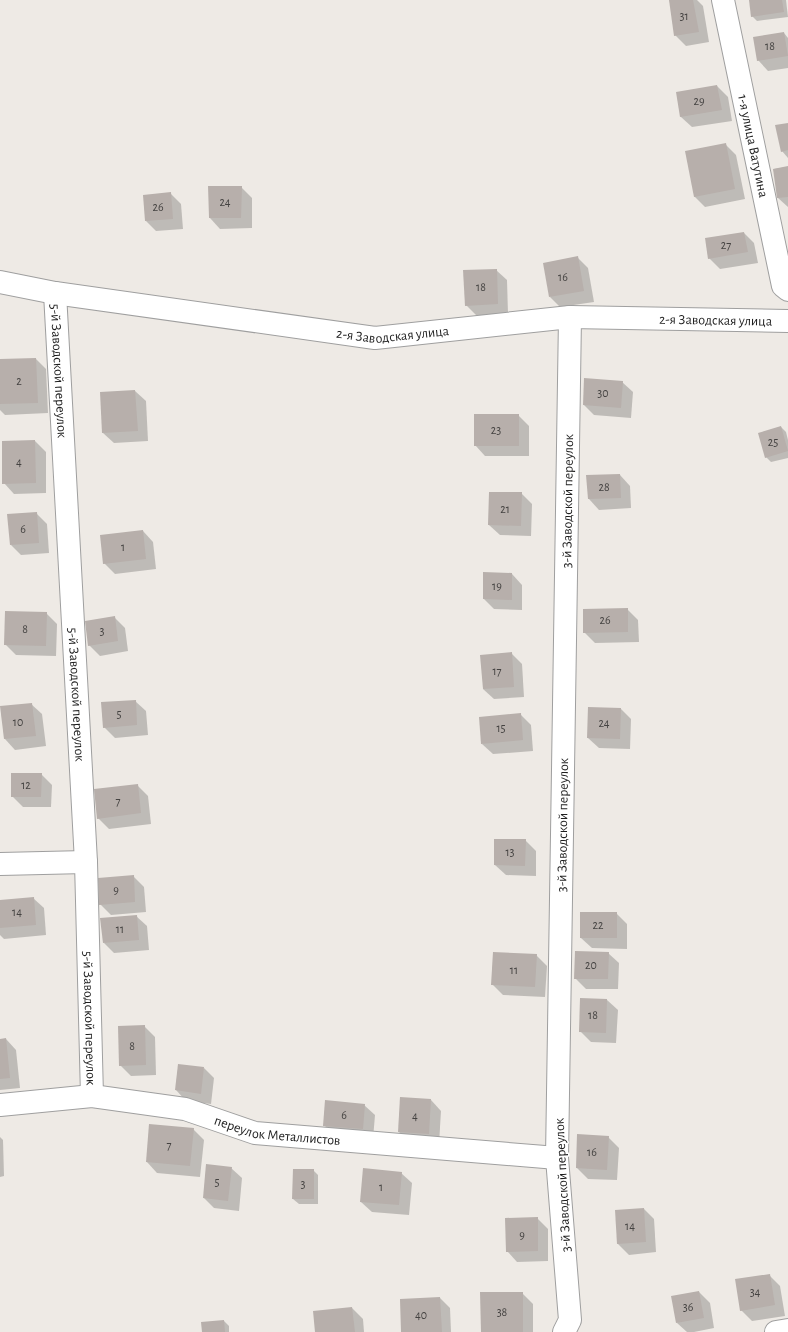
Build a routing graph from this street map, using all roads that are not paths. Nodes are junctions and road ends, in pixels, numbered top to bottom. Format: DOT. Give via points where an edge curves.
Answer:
graph roads {
  1 [pos="723,0"];
  2 [pos="0,282"];
  3 [pos="788,290"];
  4 [pos="55,293"];
  5 [pos="570,317"];
  6 [pos="788,321"];
  7 [pos="86,862"];
  8 [pos="0,864"];
  9 [pos="92,1096"];
  10 [pos="0,1105"];
  11 [pos="557,1158"];
  12 [pos="788,1330"];
  13 [pos="564,1332"];
  14 [pos="776,1332"];
  1 -- 3 [label="street, 1-я улица Ватутина" via="783,286"];
  2 -- 4 [label="street, 2-я Заводская улица"];
  4 -- 5 [label="street, 2-я Заводская улица" via="375,338"];
  4 -- 7 [label="street, 5-й Заводской переулок"];
  5 -- 6 [label="street, 2-я Заводская улица"];
  5 -- 11 [label="street, 3-й Заводской переулок"];
  7 -- 8 [label="street"];
  7 -- 9 [label="street, 5-й Заводской переулок"];
  9 -- 10 [label="street, переулок Металлистов"];
  9 -- 11 [label="street, переулок Металлистов" via="185,1109 255,1133"];
  11 -- 13 [label="street, 3-й Заводской переулок" via="570,1320"];
  12 -- 14 [label="street"];
}
